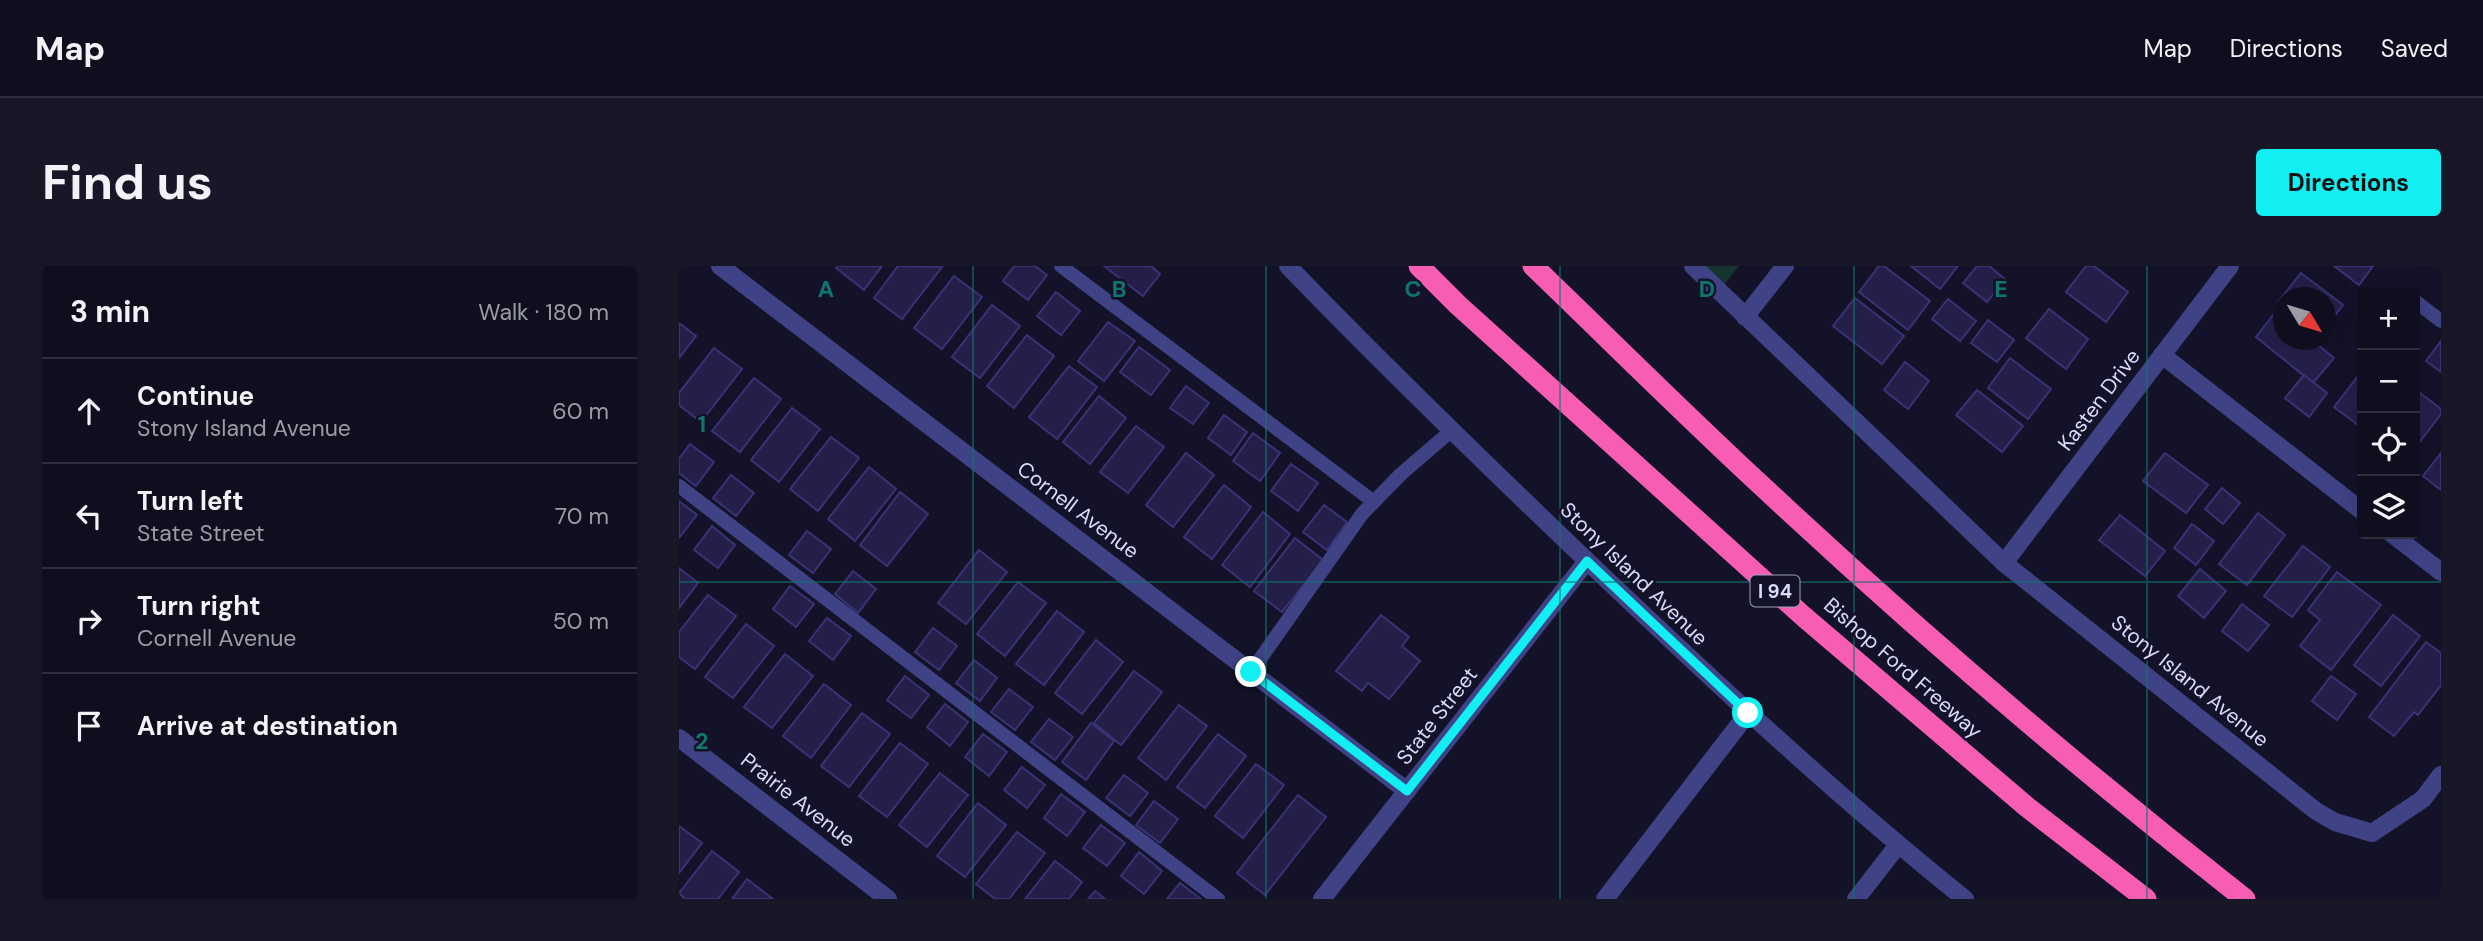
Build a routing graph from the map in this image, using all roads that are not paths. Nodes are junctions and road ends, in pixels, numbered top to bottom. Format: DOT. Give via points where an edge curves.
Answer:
graph roads {
  1 [pos="720,266"];
  2 [pos="1061,266"];
  3 [pos="1288,266"];
  4 [pos="1419,266"];
  5 [pos="1532,266"];
  6 [pos="1693,266"];
  7 [pos="1785,266"];
  8 [pos="2230,266"];
  9 [pos="2420,305"];
  10 [pos="1745,317"];
  11 [pos="2441,321"];
  12 [pos="2162,355"];
  13 [pos="1451,431"];
  14 [pos="679,486"];
  15 [pos="1374,502"];
  16 [pos="2357,506"];
  17 [pos="2398,539"];
  18 [pos="1587,561"];
  19 [pos="2004,563"];
  20 [pos="2441,572"];
  21 [pos="1251,672"];
  22 [pos="1748,713"];
  23 [pos="679,738"];
  24 [pos="2441,775"];
  25 [pos="1407,791"];
  26 [pos="1898,845"];
  27 [pos="888,899"];
  28 [pos="1219,899"];
  29 [pos="1322,899"];
  30 [pos="1605,899"];
  31 [pos="1856,899"];
  32 [pos="1965,899"];
  33 [pos="2146,899"];
  34 [pos="2245,899"];
  1 -- 21 [label="street, Cornell Avenue"];
  2 -- 15 [label="lane"];
  3 -- 13 [label="street, Stony Island Avenue"];
  4 -- 33 [label="highway, Bishop Ford Freeway / I 94" via="1803,615 2027,807"];
  5 -- 34 [label="highway, Bishop Ford Freeway" via="1763,487 1937,643 2126,806"];
  6 -- 10 [label="street, Stony Island Avenue"];
  7 -- 10 [label="street"];
  8 -- 12 [label="street, Kasten Drive"];
  9 -- 11 [label="lane"];
  10 -- 19 [label="street, Stony Island Avenue"];
  12 -- 16 [label="street"];
  12 -- 19 [label="street, Kasten Drive"];
  13 -- 15 [label="lane"];
  13 -- 18 [label="street, Stony Island Avenue"];
  14 -- 28 [label="lane"];
  15 -- 21 [label="lane"];
  17 -- 20 [label="street"];
  18 -- 22 [label="street, Stony Island Avenue"];
  18 -- 25 [label="street, State Street"];
  19 -- 24 [label="street, Stony Island Avenue" via="2335,822 2372,833 2423,799"];
  21 -- 25 [label="street, Cornell Avenue"];
  22 -- 26 [label="street, Stony Island Avenue"];
  22 -- 30 [label="street"];
  23 -- 27 [label="street, Prairie Avenue"];
  25 -- 29 [label="street, State Street"];
  26 -- 31 [label="street"];
  26 -- 32 [label="street, Stony Island Avenue"];
}
